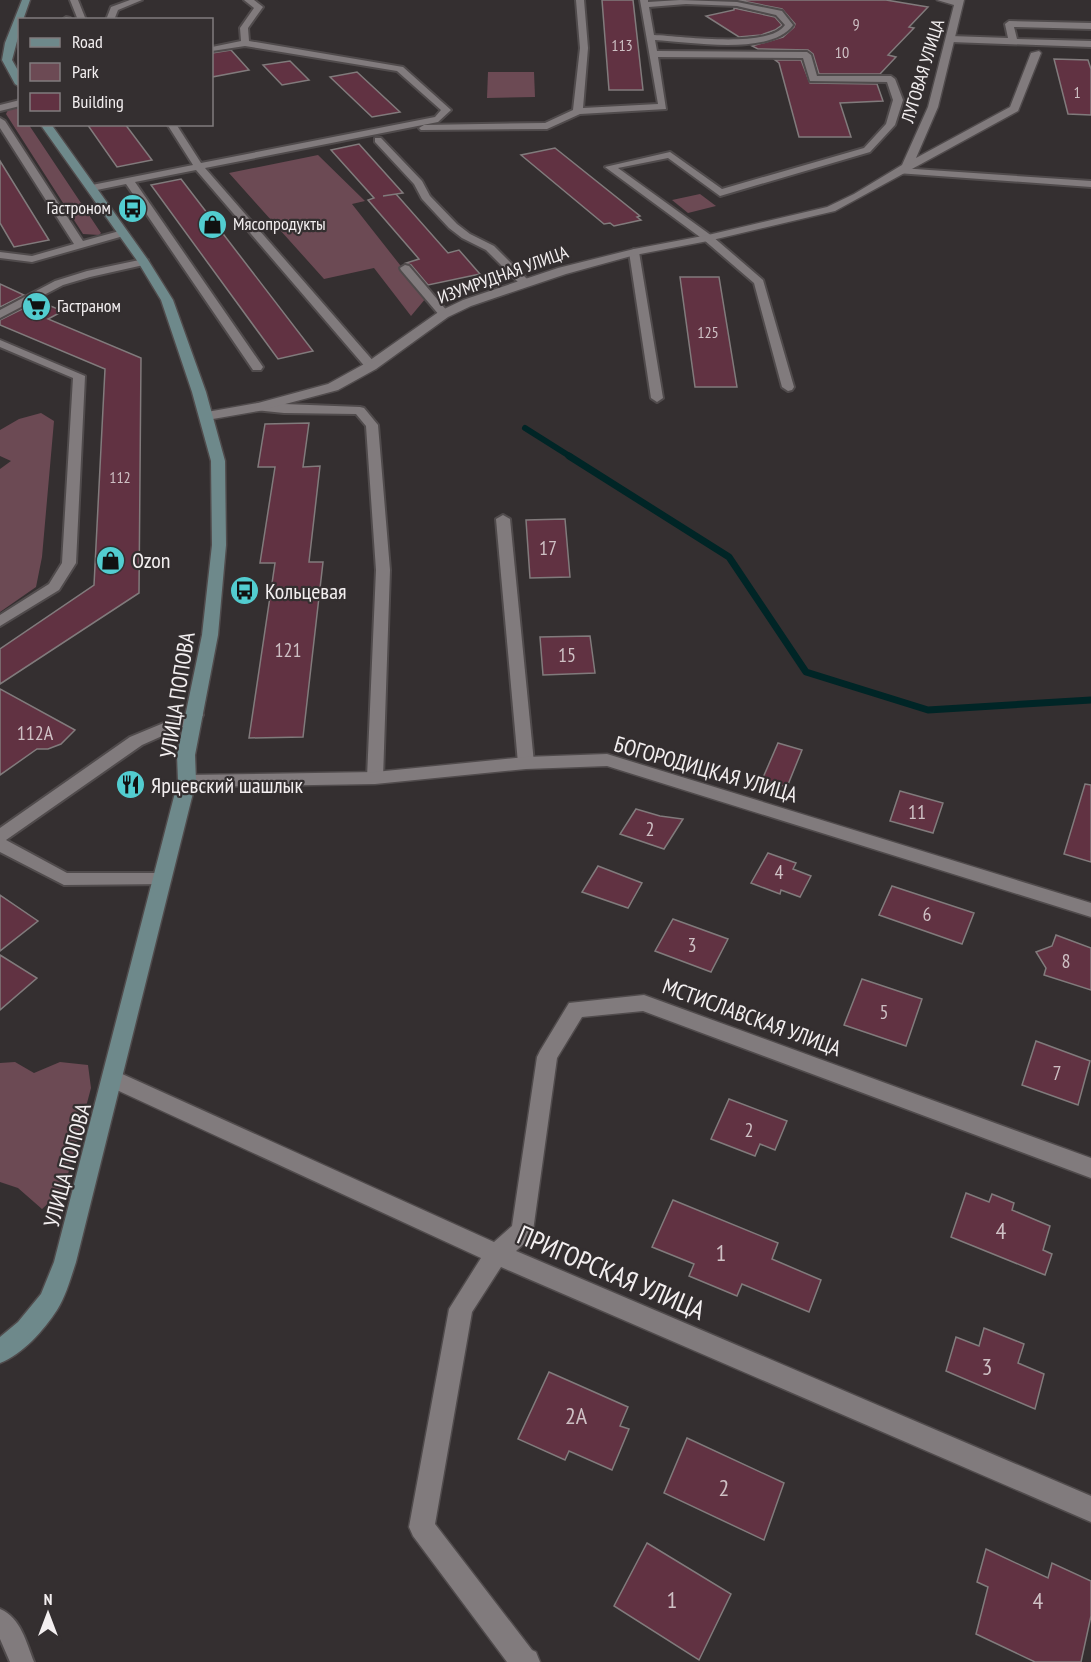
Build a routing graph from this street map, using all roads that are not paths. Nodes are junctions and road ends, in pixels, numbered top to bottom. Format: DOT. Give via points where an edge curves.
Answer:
graph roads {
  1 [pos="27,0"];
  2 [pos="74,0"];
  3 [pos="138,0"];
  4 [pos="248,0"];
  5 [pos="580,0"];
  6 [pos="941,0"];
  7 [pos="960,1"];
  8 [pos="644,2"];
  9 [pos="20,18"];
  10 [pos="81,18"];
  11 [pos="111,18"];
  12 [pos="18,24"];
  13 [pos="1091,26"];
  14 [pos="650,36"];
  15 [pos="951,39"];
  16 [pos="1013,41"];
  17 [pos="245,43"];
  18 [pos="1091,44"];
  19 [pos="213,49"];
  20 [pos="1041,53"];
  21 [pos="653,54"];
  22 [pos="18,80"];
  23 [pos="18,104"];
  24 [pos="0,108"];
  25 [pos="578,111"];
  26 [pos="0,121"];
  27 [pos="46,126"];
  28 [pos="172,126"];
  29 [pos="396,128"];
  30 [pos="378,140"];
  31 [pos="199,167"];
  32 [pos="903,169"];
  33 [pos="129,181"];
  34 [pos="1091,184"];
  35 [pos="92,188"];
  36 [pos="123,233"];
  37 [pos="708,238"];
  38 [pos="79,244"];
  39 [pos="634,252"];
  40 [pos="0,255"];
  41 [pos="144,262"];
  42 [pos="405,268"];
  43 [pos="525,283"];
  44 [pos="444,314"];
  45 [pos="0,315"];
  46 [pos="0,343"];
  47 [pos="371,366"];
  48 [pos="257,367"];
  49 [pos="788,387"];
  50 [pos="657,399"];
  51 [pos="258,407"];
  52 [pos="207,416"];
  53 [pos="503,519"];
  54 [pos="0,621"];
  55 [pos="195,715"];
  56 [pos="526,763"];
  57 [pos="375,778"];
  58 [pos="187,781"];
  59 [pos="0,836"];
  60 [pos="0,844"];
  61 [pos="163,879"];
  62 [pos="1091,910"];
  63 [pos="113,1079"];
  64 [pos="1091,1168"];
  65 [pos="496,1254"];
  66 [pos="0,1352"];
  67 [pos="1091,1509"];
  68 [pos="0,1621"];
  69 [pos="22,1662"];
  70 [pos="526,1662"];
  1 -- 9 [label="street"];
  2 -- 10 [label="lane"];
  3 -- 11 [label="lane" via="114,9"];
  4 -- 17 [label="lane" via="260,7 244,28"];
  5 -- 25 [label="lane" via="584,48"];
  6 -- 7 [label="street, ЛУГОВАЯ УЛИЦА"];
  7 -- 15 [label="street, ЛУГОВАЯ УЛИЦА"];
  8 -- 14 [label="lane"];
  8 -- 14 [label="lane" via="737,4 778,14 789,25 784,33 764,40 733,42"];
  12 -- 22 [label="street" via="7,60"];
  13 -- 16 [label="lane" via="1009,24"];
  14 -- 21 [label="lane"];
  15 -- 16 [label="lane"];
  15 -- 32 [label="street, ЛУГОВАЯ УЛИЦА" via="933,108"];
  16 -- 18 [label="lane"];
  17 -- 19 [label="lane"];
  17 -- 29 [label="lane" via="400,69 446,110 438,119"];
  20 -- 32 [label="street" via="1014,109"];
  21 -- 25 [label="lane" via="663,107"];
  21 -- 37 [label="lane" via="807,55 813,79 891,79 898,100 890,125 867,150 720,193 670,155 610,167"];
  23 -- 24 [label="lane"];
  25 -- 29 [label="lane" via="547,126"];
  26 -- 38 [label="lane"];
  27 -- 35 [label="street, УЛИЦА ПОПОВА"];
  28 -- 31 [label="lane"];
  29 -- 31 [label="lane"];
  30 -- 43 [label="lane" via="456,230 490,248"];
  31 -- 33 [label="lane"];
  31 -- 47 [label="lane"];
  32 -- 34 [label="lane"];
  32 -- 37 [label="street, ИЗУМРУДНАЯ УЛИЦА" via="831,209"];
  33 -- 35 [label="lane"];
  33 -- 48 [label="lane"];
  35 -- 36 [label="street, УЛИЦА ПОПОВА"];
  36 -- 38 [label="lane"];
  36 -- 41 [label="street, УЛИЦА ПОПОВА"];
  37 -- 39 [label="street, ИЗУМРУДНАЯ УЛИЦА"];
  37 -- 49 [label="lane" via="759,282"];
  38 -- 40 [label="lane" via="32,259"];
  39 -- 43 [label="street, ИЗУМРУДНАЯ УЛИЦА"];
  39 -- 50 [label="lane"];
  41 -- 45 [label="lane" via="59,283"];
  41 -- 52 [label="street, УЛИЦА ПОПОВА" via="167,300"];
  42 -- 44 [label="lane"];
  43 -- 44 [label="street, ИЗУМРУДНАЯ УЛИЦА"];
  44 -- 47 [label="street, ИЗУМРУДНАЯ УЛИЦА"];
  46 -- 54 [label="lane" via="79,376 69,563 54,587"];
  47 -- 51 [label="street, ИЗУМРУДНАЯ УЛИЦА" via="333,387"];
  51 -- 52 [label="street, ИЗУМРУДНАЯ УЛИЦА"];
  51 -- 57 [label="lane" via="360,411 372,425 383,570"];
  52 -- 55 [label="street, УЛИЦА ПОПОВА" via="218,461 219,544 210,635"];
  53 -- 56 [label="lane"];
  55 -- 58 [label="street, УЛИЦА ПОПОВА" via="186,755"];
  55 -- 59 [label="lane" via="136,741"];
  56 -- 57 [label="street, БОГОРОДИЦКАЯ УЛИЦА"];
  56 -- 62 [label="street, БОГОРОДИЦКАЯ УЛИЦА" via="607,760"];
  57 -- 58 [label="street, БОГОРОДИЦКАЯ УЛИЦА"];
  58 -- 61 [label="street, УЛИЦА ПОПОВА"];
  60 -- 61 [label="lane" via="64,879"];
  61 -- 63 [label="street, УЛИЦА ПОПОВА"];
  63 -- 65 [label="street, ПРИГОРСКАЯ УЛИЦА"];
  63 -- 66 [label="street, УЛИЦА ПОПОВА" via="65,1262 50,1301 26,1330"];
  64 -- 65 [label="street, МСТИСЛАВСКАЯ УЛИЦА" via="644,1003 576,1009 547,1057 522,1231"];
  65 -- 67 [label="street, ПРИГОРСКАЯ УЛИЦА"];
  65 -- 70 [label="street" via="460,1309 422,1527"];
  68 -- 69 [label="lane" via="10,1632"];
}
